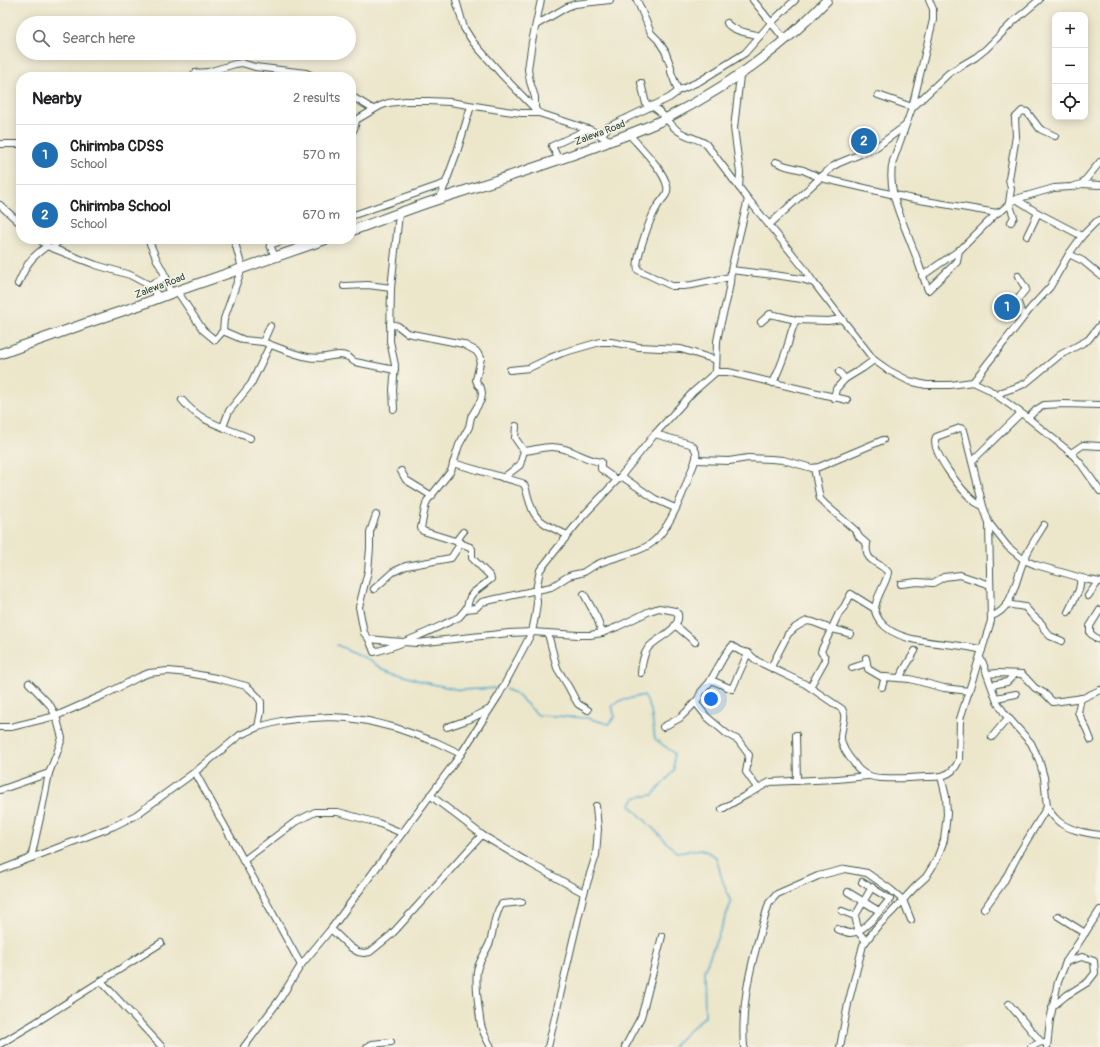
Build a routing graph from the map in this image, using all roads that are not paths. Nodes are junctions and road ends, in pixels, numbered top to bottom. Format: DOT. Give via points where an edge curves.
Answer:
graph roads {
  1 [pos="456,0"];
  2 [pos="541,0"];
  3 [pos="610,0"];
  4 [pos="637,0"];
  5 [pos="753,0"];
  6 [pos="795,0"];
  7 [pos="827,0"];
  8 [pos="929,0"];
  9 [pos="1039,0"];
  10 [pos="727,23"];
  11 [pos="771,23"];
  12 [pos="536,25"];
  13 [pos="760,36"];
  14 [pos="785,40"];
  15 [pos="208,72"];
  16 [pos="297,72"];
  17 [pos="740,76"];
  18 [pos="641,83"];
  19 [pos="678,89"];
  20 [pos="878,95"];
  21 [pos="356,99"];
  22 [pos="652,105"];
  23 [pos="471,106"];
  24 [pos="912,108"];
  25 [pos="373,109"];
  26 [pos="537,111"];
  27 [pos="666,118"];
  28 [pos="356,120"];
  29 [pos="905,126"];
  30 [pos="588,129"];
  31 [pos="629,134"];
  32 [pos="601,136"];
  33 [pos="1055,136"];
  34 [pos="611,141"];
  35 [pos="0,144"];
  36 [pos="16,144"];
  37 [pos="559,160"];
  38 [pos="776,162"];
  39 [pos="1100,162"];
  40 [pos="821,178"];
  41 [pos="446,183"];
  42 [pos="1082,184"];
  43 [pos="1100,185"];
  44 [pos="739,187"];
  45 [pos="893,194"];
  46 [pos="440,198"];
  47 [pos="748,199"];
  48 [pos="1016,199"];
  49 [pos="1009,203"];
  50 [pos="0,205"];
  51 [pos="998,213"];
  52 [pos="1038,213"];
  53 [pos="356,214"];
  54 [pos="399,214"];
  55 [pos="16,219"];
  56 [pos="1100,220"];
  57 [pos="1011,222"];
  58 [pos="769,225"];
  59 [pos="356,229"];
  60 [pos="1027,236"];
  61 [pos="1082,236"];
  62 [pos="45,244"];
  63 [pos="54,244"];
  64 [pos="150,244"];
  65 [pos="235,244"];
  66 [pos="273,244"];
  67 [pos="313,244"];
  68 [pos="49,247"];
  69 [pos="959,250"];
  70 [pos="1069,254"];
  71 [pos="275,258"];
  72 [pos="242,268"];
  73 [pos="731,270"];
  74 [pos="1100,275"];
  75 [pos="922,276"];
  76 [pos="1018,276"];
  77 [pos="166,277"];
  78 [pos="730,277"];
  79 [pos="802,279"];
  80 [pos="788,281"];
  81 [pos="814,283"];
  82 [pos="18,284"];
  83 [pos="149,285"];
  84 [pos="344,286"];
  85 [pos="391,288"];
  86 [pos="174,292"];
  87 [pos="159,297"];
  88 [pos="1023,317"];
  89 [pos="842,319"];
  90 [pos="796,320"];
  91 [pos="761,322"];
  92 [pos="390,324"];
  93 [pos="1100,325"];
  94 [pos="270,326"];
  95 [pos="223,331"];
  96 [pos="263,342"];
  97 [pos="270,345"];
  98 [pos="0,354"];
  99 [pos="716,360"];
  100 [pos="874,360"];
  101 [pos="395,370"];
  102 [pos="510,370"];
  103 [pos="716,372"];
  104 [pos="838,372"];
  105 [pos="845,378"];
  106 [pos="973,382"];
  107 [pos="773,383"];
  108 [pos="997,396"];
  109 [pos="834,398"];
  110 [pos="182,400"];
  111 [pos="847,400"];
  112 [pos="1100,405"];
  113 [pos="394,409"];
  114 [pos="1021,413"];
  115 [pos="1028,418"];
  116 [pos="516,426"];
  117 [pos="223,427"];
  118 [pos="655,434"];
  119 [pos="250,438"];
  120 [pos="883,440"];
  121 [pos="1100,446"];
  122 [pos="524,451"];
  123 [pos="1071,453"];
  124 [pos="696,460"];
  125 [pos="972,461"];
  126 [pos="453,464"];
  127 [pos="814,468"];
  128 [pos="401,471"];
  129 [pos="504,478"];
  130 [pos="619,478"];
  131 [pos="1100,491"];
  132 [pos="432,496"];
  133 [pos="984,506"];
  134 [pos="675,508"];
  135 [pos="376,515"];
  136 [pos="989,523"];
  137 [pos="1044,525"];
  138 [pos="463,532"];
  139 [pos="567,535"];
  140 [pos="458,542"];
  141 [pos="1024,560"];
  142 [pos="1080,578"];
  143 [pos="1099,582"];
  144 [pos="901,584"];
  145 [pos="990,585"];
  146 [pos="374,589"];
  147 [pos="536,590"];
  148 [pos="584,594"];
  149 [pos="1088,596"];
  150 [pos="1006,604"];
  151 [pos="466,609"];
  152 [pos="875,609"];
  153 [pos="1100,610"];
  154 [pos="1068,612"];
  155 [pos="991,616"];
  156 [pos="675,625"];
  157 [pos="832,629"];
  158 [pos="532,632"];
  159 [pos="602,633"];
  160 [pos="548,634"];
  161 [pos="850,634"];
  162 [pos="369,638"];
  163 [pos="1100,640"];
  164 [pos="1062,641"];
  165 [pos="404,642"];
  166 [pos="695,642"];
  167 [pos="982,650"];
  168 [pos="915,651"];
  169 [pos="748,653"];
  170 [pos="980,658"];
  171 [pos="771,667"];
  172 [pos="852,668"];
  173 [pos="641,673"];
  174 [pos="987,674"];
  175 [pos="1015,674"];
  176 [pos="899,678"];
  177 [pos="885,679"];
  178 [pos="711,680"];
  179 [pos="29,683"];
  180 [pos="992,685"];
  181 [pos="810,687"];
  182 [pos="882,687"];
  183 [pos="1100,690"];
  184 [pos="969,691"];
  185 [pos="1016,694"];
  186 [pos="996,698"];
  187 [pos="1081,698"];
  188 [pos="695,702"];
  189 [pos="490,709"];
  190 [pos="588,710"];
  191 [pos="56,716"];
  192 [pos="1008,718"];
  193 [pos="0,726"];
  194 [pos="258,727"];
  195 [pos="448,727"];
  196 [pos="663,727"];
  197 [pos="796,735"];
  198 [pos="992,737"];
  199 [pos="1091,740"];
  200 [pos="461,754"];
  201 [pos="195,772"];
  202 [pos="49,773"];
  203 [pos="868,776"];
  204 [pos="941,776"];
  205 [pos="797,781"];
  206 [pos="758,789"];
  207 [pos="0,790"];
  208 [pos="430,795"];
  209 [pos="596,806"];
  210 [pos="1047,807"];
  211 [pos="722,809"];
  212 [pos="402,833"];
  213 [pos="482,834"];
  214 [pos="1100,835"];
  215 [pos="31,858"];
  216 [pos="243,861"];
  217 [pos="0,870"];
  218 [pos="862,882"];
  219 [pos="872,888"];
  220 [pos="848,892"];
  221 [pos="584,893"];
  222 [pos="903,900"];
  223 [pos="522,902"];
  224 [pos="864,902"];
  225 [pos="984,908"];
  226 [pos="1100,910"];
  227 [pos="842,911"];
  228 [pos="879,911"];
  229 [pos="855,916"];
  230 [pos="1058,916"];
  231 [pos="911,920"];
  232 [pos="331,929"];
  233 [pos="838,929"];
  234 [pos="859,931"];
  235 [pos="1085,933"];
  236 [pos="662,936"];
  237 [pos="866,941"];
  238 [pos="161,943"];
  239 [pos="1066,962"];
  240 [pos="301,966"];
  241 [pos="101,981"];
  242 [pos="1009,1004"];
  243 [pos="1052,1007"];
  244 [pos="391,1042"];
  245 [pos="0,1044"];
  246 [pos="1045,1044"];
  247 [pos="162,1047"];
  248 [pos="244,1047"];
  249 [pos="367,1047"];
  250 [pos="491,1047"];
  251 [pos="548,1047"];
  252 [pos="625,1047"];
  253 [pos="744,1047"];
  254 [pos="840,1047"];
  255 [pos="1031,1047"];
  1 -- 26 [label="street" via="464,28 473,42"];
  2 -- 12 [label="street"];
  3 -- 12 [label="street" via="567,6"];
  4 -- 19 [label="street" via="651,33 665,51"];
  5 -- 11 [label="street"];
  6 -- 11 [label="street"];
  7 -- 14 [label="highway, Zalewa Road"];
  8 -- 24 [label="street" via="933,9 933,20"];
  9 -- 24 [label="street" via="986,49 949,73"];
  10 -- 13 [label="street" via="739,30"];
  11 -- 13 [label="street"];
  11 -- 14 [label="street"];
  12 -- 26 [label="street" via="528,69"];
  13 -- 19 [label="street" via="748,50 735,59 700,81 682,90"];
  14 -- 17 [label="highway, Zalewa Road"];
  15 -- 16 [label="street" via="242,63 254,67"];
  17 -- 27 [label="highway, Zalewa Road"];
  17 -- 44 [label="street" via="734,128 740,172"];
  18 -- 22 [label="street" via="646,104"];
  19 -- 22 [label="street" via="669,98"];
  20 -- 24 [label="street"];
  21 -- 25 [label="street"];
  22 -- 27 [label="street"];
  22 -- 32 [label="street" via="608,127"];
  23 -- 25 [label="street" via="428,100 388,103"];
  23 -- 26 [label="street" via="521,113"];
  23 -- 41 [label="street"];
  24 -- 29 [label="street"];
  25 -- 28 [label="street"];
  26 -- 30 [label="street"];
  27 -- 31 [label="highway, Zalewa Road"];
  27 -- 44 [label="street" via="679,132 706,144"];
  29 -- 40 [label="street" via="875,148 832,167"];
  29 -- 45 [label="street" via="891,168"];
  30 -- 32 [label="street"];
  30 -- 37 [label="street" via="552,146"];
  31 -- 34 [label="highway, Zalewa Road"];
  31 -- 78 [label="street" via="661,172 667,185 665,197 656,208 645,236 637,262 638,270 672,286 692,285"];
  32 -- 34 [label="street"];
  33 -- 49 [label="street" via="1040,129 1027,112 1022,111 1015,118 1016,136 1009,179"];
  34 -- 37 [label="highway, Zalewa Road"];
  35 -- 36 [label="street"];
  37 -- 46 [label="highway, Zalewa Road"];
  38 -- 40 [label="street"];
  39 -- 42 [label="street"];
  40 -- 45 [label="street"];
  40 -- 58 [label="street"];
  41 -- 46 [label="street"];
  41 -- 53 [label="street"];
  42 -- 43 [label="street"];
  42 -- 48 [label="street" via="1054,188"];
  44 -- 47 [label="street"];
  45 -- 51 [label="street"];
  45 -- 75 [label="street"];
  46 -- 54 [label="highway, Zalewa Road"];
  47 -- 58 [label="street"];
  47 -- 73 [label="street"];
  48 -- 49 [label="street"];
  48 -- 52 [label="street"];
  49 -- 51 [label="street"];
  49 -- 57 [label="street" via="1014,217"];
  50 -- 55 [label="street"];
  51 -- 69 [label="street"];
  52 -- 60 [label="street"];
  52 -- 61 [label="street"];
  54 -- 59 [label="highway, Zalewa Road"];
  54 -- 85 [label="street"];
  56 -- 61 [label="street"];
  58 -- 81 [label="street"];
  61 -- 70 [label="street"];
  62 -- 68 [label="street"];
  63 -- 68 [label="street"];
  64 -- 77 [label="street"];
  65 -- 72 [label="street"];
  66 -- 71 [label="street" via="270,245"];
  67 -- 71 [label="highway, Zalewa Road"];
  68 -- 82 [label="street" via="34,255"];
  68 -- 83 [label="street" via="130,275"];
  69 -- 75 [label="street"];
  69 -- 75 [label="street" via="957,262 928,290"];
  70 -- 74 [label="street"];
  70 -- 88 [label="street" via="1050,287"];
  71 -- 72 [label="highway, Zalewa Road"];
  72 -- 86 [label="highway, Zalewa Road"];
  72 -- 95 [label="street" via="224,318"];
  73 -- 78 [label="street"];
  73 -- 79 [label="street"];
  76 -- 88 [label="street" via="1026,288 1018,300"];
  77 -- 83 [label="street"];
  77 -- 86 [label="street"];
  78 -- 99 [label="street"];
  79 -- 80 [label="street"];
  79 -- 81 [label="street"];
  81 -- 89 [label="street"];
  83 -- 87 [label="street"];
  84 -- 85 [label="street" via="368,285"];
  85 -- 92 [label="street"];
  86 -- 87 [label="highway, Zalewa Road"];
  86 -- 95 [label="street" via="203,330 215,340"];
  87 -- 98 [label="highway, Zalewa Road"];
  88 -- 106 [label="street"];
  89 -- 90 [label="street"];
  89 -- 100 [label="street"];
  90 -- 91 [label="street" via="770,314"];
  90 -- 107 [label="street" via="780,370"];
  92 -- 101 [label="street"];
  92 -- 126 [label="street" via="407,333 463,344 476,350 481,358 476,380 481,388 481,400 471,417 468,431 459,445"];
  93 -- 108 [label="street" via="1088,340 1060,355 1026,383"];
  94 -- 96 [label="street"];
  95 -- 96 [label="street" via="244,340"];
  96 -- 97 [label="street"];
  97 -- 101 [label="street" via="302,356 345,356 355,362"];
  97 -- 117 [label="street" via="251,384 231,408"];
  99 -- 102 [label="street" via="681,349 600,342 562,353 530,368"];
  99 -- 103 [label="street"];
  100 -- 105 [label="street"];
  100 -- 106 [label="street" via="909,382 926,385"];
  101 -- 113 [label="street"];
  103 -- 107 [label="street" via="728,372"];
  103 -- 118 [label="street" via="693,392"];
  104 -- 105 [label="street"];
  105 -- 109 [label="street" via="836,389"];
  106 -- 108 [label="street"];
  107 -- 109 [label="street"];
  108 -- 114 [label="street"];
  109 -- 111 [label="street"];
  110 -- 117 [label="street" via="202,418"];
  112 -- 115 [label="street" via="1044,405"];
  114 -- 115 [label="street"];
  114 -- 125 [label="street"];
  115 -- 123 [label="street"];
  116 -- 122 [label="street" via="516,438"];
  117 -- 119 [label="street"];
  118 -- 124 [label="street" via="690,444 697,451"];
  118 -- 130 [label="street"];
  120 -- 127 [label="street"];
  121 -- 123 [label="street" via="1083,445"];
  122 -- 129 [label="street" via="520,465"];
  122 -- 130 [label="street" via="553,447 566,450 600,462 601,469"];
  123 -- 131 [label="street"];
  124 -- 127 [label="street" via="771,458"];
  124 -- 134 [label="street"];
  125 -- 133 [label="street"];
  125 -- 133 [label="street" via="963,429 936,437 943,464 972,500"];
  126 -- 129 [label="street"];
  126 -- 132 [label="street" via="448,476"];
  127 -- 152 [label="street" via="820,499 856,531 867,544 866,553 871,560 888,572"];
  128 -- 132 [label="street" via="406,480"];
  129 -- 139 [label="street" via="525,486 537,517"];
  130 -- 134 [label="street"];
  130 -- 139 [label="street"];
  132 -- 140 [label="street" via="426,505 422,530"];
  133 -- 136 [label="street"];
  134 -- 147 [label="street" via="666,527 650,544 599,563 584,572 568,576 550,587"];
  135 -- 162 [label="street" via="370,532 368,571 359,607 364,633"];
  136 -- 141 [label="street" via="1008,547"];
  136 -- 145 [label="street"];
  137 -- 141 [label="street"];
  138 -- 140 [label="street"];
  139 -- 147 [label="street" via="540,570"];
  140 -- 146 [label="street" via="451,558 406,566 392,572"];
  140 -- 151 [label="street" via="472,549 472,558 491,579 470,597"];
  141 -- 142 [label="street"];
  141 -- 150 [label="street"];
  142 -- 143 [label="street"];
  142 -- 154 [label="street" via="1079,590"];
  143 -- 149 [label="street"];
  144 -- 145 [label="street" via="933,583 944,576 960,575"];
  145 -- 155 [label="street"];
  147 -- 151 [label="street" via="482,602 476,608"];
  147 -- 158 [label="street" via="536,617"];
  148 -- 159 [label="street"];
  150 -- 155 [label="street" via="999,613"];
  150 -- 164 [label="street" via="1025,607 1050,636"];
  151 -- 165 [label="street" via="459,617"];
  152 -- 157 [label="street" via="851,594"];
  152 -- 167 [label="street" via="882,624 895,634 932,643"];
  153 -- 163 [label="street" via="1090,626 1090,633"];
  155 -- 167 [label="street"];
  156 -- 159 [label="street" via="679,618 678,614 659,608"];
  156 -- 166 [label="street"];
  156 -- 173 [label="street" via="649,646"];
  157 -- 161 [label="street"];
  157 -- 171 [label="street" via="810,621 796,627 788,634"];
  157 -- 181 [label="street" via="821,651 825,660"];
  158 -- 160 [label="street"];
  158 -- 165 [label="street" via="417,643"];
  158 -- 189 [label="street"];
  159 -- 160 [label="street"];
  160 -- 190 [label="street" via="557,668 578,704"];
  162 -- 165 [label="street"];
  162 -- 165 [label="street" via="374,652"];
  167 -- 170 [label="street"];
  168 -- 176 [label="street"];
  169 -- 171 [label="street" via="757,661"];
  169 -- 178 [label="street" via="732,646"];
  169 -- 178 [label="street" via="732,689"];
  170 -- 174 [label="street"];
  170 -- 184 [label="street"];
  171 -- 181 [label="street"];
  172 -- 177 [label="street" via="866,660 868,669"];
  174 -- 175 [label="street"];
  174 -- 180 [label="street"];
  175 -- 180 [label="street" via="1006,682"];
  175 -- 187 [label="street" via="1022,674 1053,702"];
  176 -- 177 [label="street"];
  176 -- 184 [label="street"];
  177 -- 182 [label="street"];
  178 -- 188 [label="street"];
  179 -- 191 [label="street" via="50,705"];
  180 -- 186 [label="street"];
  181 -- 203 [label="street" via="845,713 841,731 843,747 854,764"];
  183 -- 187 [label="street"];
  184 -- 204 [label="street" via="960,719 959,760 954,769"];
  185 -- 186 [label="street"];
  186 -- 192 [label="street"];
  187 -- 199 [label="street" via="1078,712"];
  188 -- 196 [label="street" via="680,718"];
  188 -- 206 [label="street" via="727,734 738,740 749,755 746,772"];
  189 -- 195 [label="street"];
  189 -- 200 [label="street"];
  191 -- 193 [label="street" via="11,728"];
  191 -- 194 [label="street" via="139,677 168,671 216,678 246,686 261,702"];
  191 -- 202 [label="street" via="62,738"];
  192 -- 198 [label="street"];
  192 -- 210 [label="street" via="1032,743 1044,777"];
  194 -- 200 [label="street" via="296,719 348,718 396,728"];
  194 -- 201 [label="street" via="240,735"];
  197 -- 205 [label="street"];
  200 -- 208 [label="street"];
  201 -- 215 [label="street" via="136,815"];
  201 -- 216 [label="street"];
  202 -- 207 [label="street"];
  202 -- 215 [label="street"];
  203 -- 204 [label="street"];
  203 -- 205 [label="street"];
  204 -- 222 [label="street" via="947,814 944,840 926,877"];
  205 -- 206 [label="street" via="770,782"];
  206 -- 211 [label="street"];
  208 -- 212 [label="street"];
  208 -- 213 [label="street"];
  209 -- 221 [label="street" via="596,855"];
  210 -- 214 [label="street" via="1056,819 1073,829"];
  210 -- 225 [label="street" via="1003,883"];
  212 -- 216 [label="street" via="378,823 338,812 316,812 295,822"];
  212 -- 232 [label="street"];
  213 -- 221 [label="street"];
  213 -- 232 [label="street" via="391,935 370,952 358,952"];
  215 -- 217 [label="street"];
  216 -- 240 [label="street"];
  218 -- 219 [label="street"];
  219 -- 224 [label="street"];
  219 -- 228 [label="street" via="890,899"];
  220 -- 224 [label="street"];
  221 -- 251 [label="street"];
  222 -- 231 [label="street"];
  222 -- 237 [label="street"];
  222 -- 253 [label="street" via="867,873 844,869 818,876 777,894 769,903 747,986 743,1020"];
  223 -- 250 [label="street" via="502,904 478,966 476,981 481,1026"];
  224 -- 228 [label="street"];
  224 -- 229 [label="street"];
  226 -- 235 [label="street"];
  227 -- 229 [label="street"];
  228 -- 234 [label="street"];
  229 -- 234 [label="street"];
  230 -- 235 [label="street"];
  232 -- 240 [label="street"];
  233 -- 234 [label="street" via="849,933"];
  234 -- 237 [label="street"];
  235 -- 239 [label="street"];
  236 -- 252 [label="street" via="641,1017"];
  237 -- 254 [label="street" via="855,974"];
  238 -- 241 [label="street"];
  239 -- 243 [label="street"];
  239 -- 243 [label="street" via="1082,957 1094,960 1095,973 1088,982"];
  240 -- 248 [label="street"];
  241 -- 245 [label="street"];
  241 -- 247 [label="street"];
  242 -- 246 [label="street"];
  243 -- 246 [label="street"];
  244 -- 249 [label="street"];
  246 -- 255 [label="street"];
}
